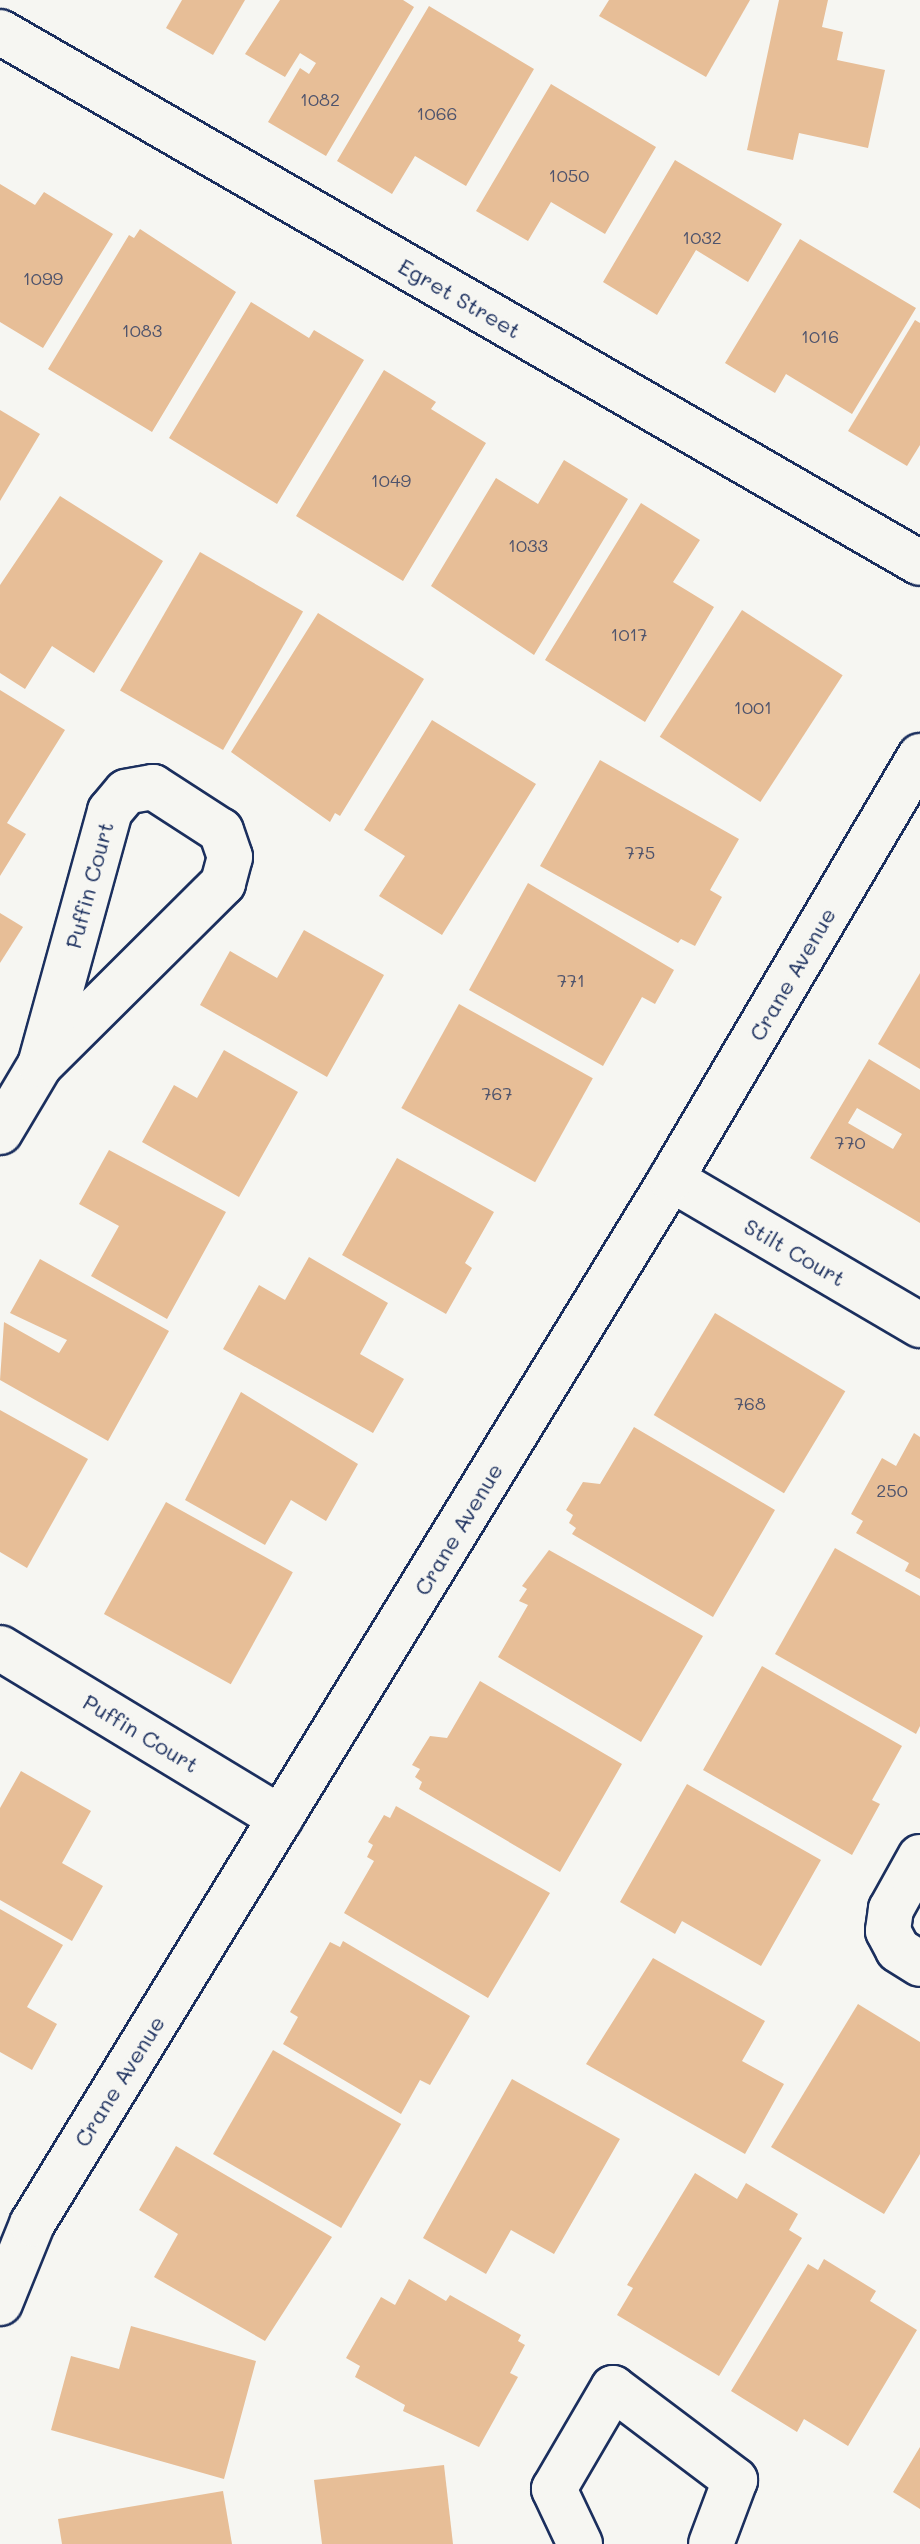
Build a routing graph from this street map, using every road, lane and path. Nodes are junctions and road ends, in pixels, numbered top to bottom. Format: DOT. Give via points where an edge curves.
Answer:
graph roads {
  1 [pos="0,32"];
  2 [pos="920,563"];
  3 [pos="920,756"];
  4 [pos="40,1065"];
  5 [pos="0,1132"];
  6 [pos="671,1179"];
  7 [pos="920,1325"];
  8 [pos="0,1648"];
  9 [pos="281,1818"];
  10 [pos="920,1857"];
  11 [pos="920,1964"];
  12 [pos="0,2303"];
  13 [pos="580,2544"];
  14 [pos="711,2544"];
  1 -- 2 [label="street, Egret Street"];
  3 -- 6 [label="street, Crane Avenue"];
  4 -- 4 [label="street, Puffin Court" via="223,883 230,857 221,831 153,787 126,792 110,811"];
  4 -- 5 [label="street, Puffin Court"];
  6 -- 7 [label="street, Stilt Court"];
  6 -- 9 [label="street, Crane Avenue"];
  8 -- 9 [label="street, Puffin Court"];
  9 -- 12 [label="street, Crane Avenue" via="32,2224"];
  10 -- 11 [label="street" via="891,1909 888,1931 898,1950"];
  13 -- 14 [label="street" via="554,2489 613,2388 735,2480"];
}
